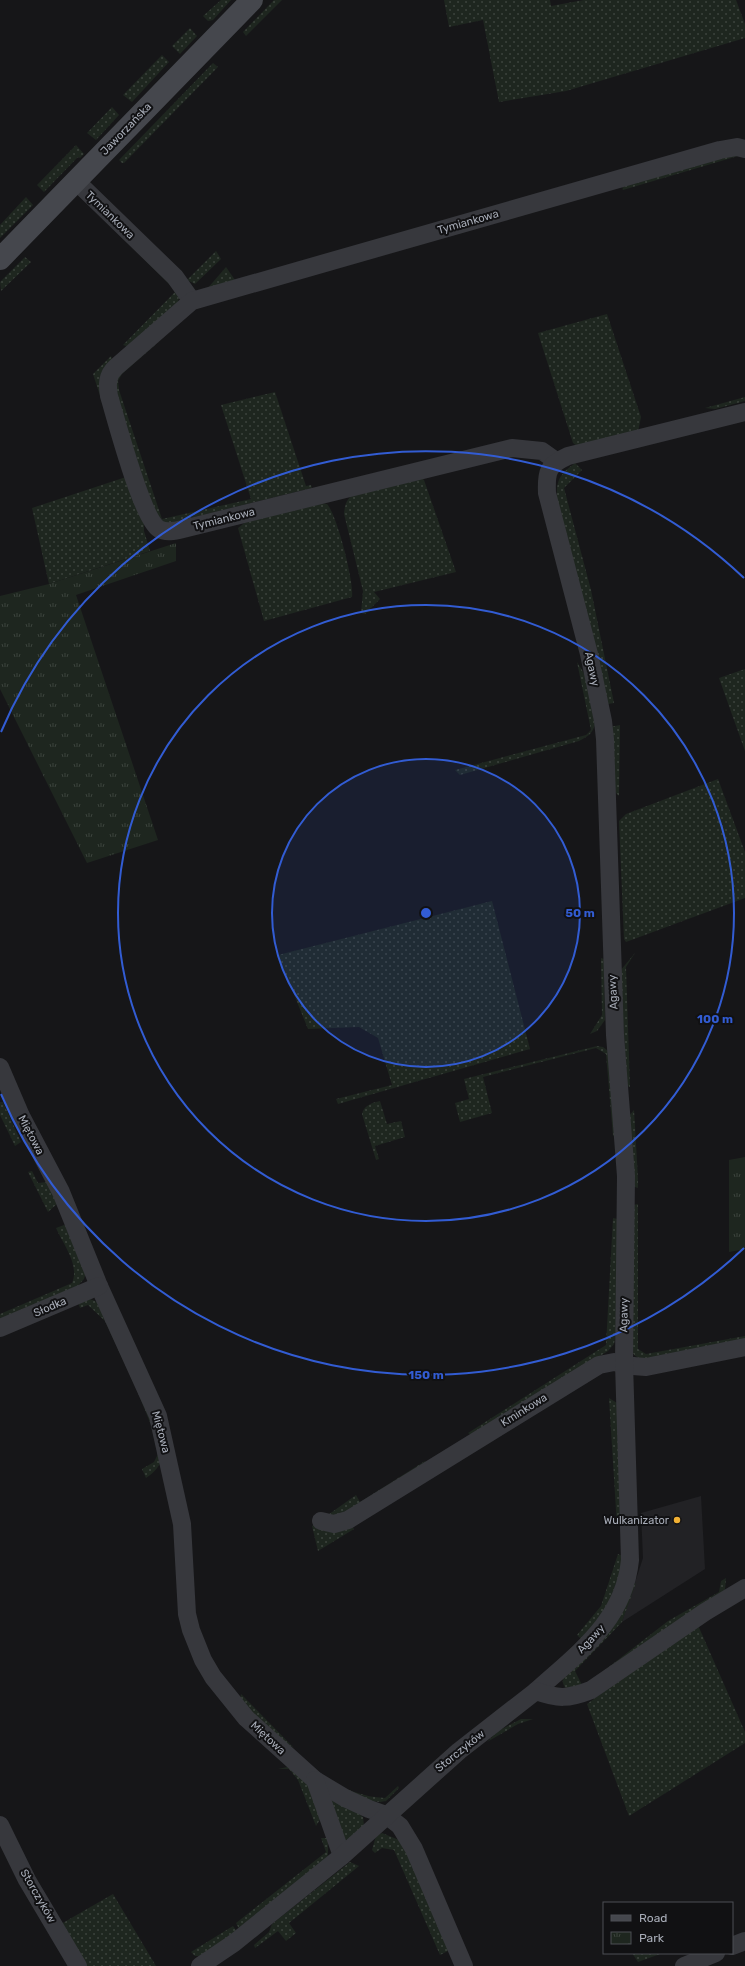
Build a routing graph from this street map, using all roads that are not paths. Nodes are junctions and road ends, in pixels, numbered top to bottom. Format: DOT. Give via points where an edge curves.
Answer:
graph roads {
  1 [pos="252,0"];
  2 [pos="745,149"];
  3 [pos="76,181"];
  4 [pos="0,259"];
  5 [pos="192,301"];
  6 [pos="745,412"];
  7 [pos="556,462"];
  8 [pos="0,1067"];
  9 [pos="99,1286"];
  10 [pos="0,1328"];
  11 [pos="745,1347"];
  12 [pos="624,1363"];
  13 [pos="321,1520"];
  14 [pos="745,1588"];
  15 [pos="536,1692"];
  16 [pos="315,1780"];
  17 [pos="386,1815"];
  18 [pos="0,1825"];
  19 [pos="342,1856"];
  20 [pos="745,1941"];
  21 [pos="733,1946"];
  22 [pos="714,1954"];
  23 [pos="78,1966"];
  24 [pos="200,1966"];
  25 [pos="464,1966"];
  26 [pos="684,1966"];
  1 -- 3 [label="street, Jaworzańska"];
  2 -- 5 [label="street, Tymiankowa" via="737,147 720,150"];
  3 -- 4 [label="street, Jaworzańska"];
  3 -- 5 [label="street, Tymiankowa" via="175,277"];
  5 -- 7 [label="street, Tymiankowa" via="116,367 108,382 109,396 143,504 151,522 158,528 166,531 183,529 512,448 542,451"];
  6 -- 7 [label="street" via="586,450"];
  7 -- 12 [label="street, Agawy" via="548,470 547,493 589,654 605,739 615,1035 626,1176"];
  8 -- 9 [label="street, Miętowa" via="21,1116 61,1192"];
  9 -- 10 [label="street, Słodka"];
  9 -- 16 [label="street, Miętowa" via="158,1416 182,1524 186,1601 196,1645 212,1677 229,1698 266,1737"];
  11 -- 12 [label="street, Kminkowa" via="646,1367"];
  12 -- 13 [label="street, Kminkowa" via="606,1363 587,1371 348,1520 334,1524"];
  12 -- 15 [label="street, Agawy" via="629,1517 628,1577 622,1596 595,1637"];
  14 -- 15 [label="street" via="590,1690 573,1697 559,1698"];
  15 -- 17 [label="street, Storczyków" via="459,1751"];
  16 -- 17 [label="street, Miętowa" via="345,1798"];
  16 -- 19 [label="street, Miętowa"];
  17 -- 19 [label="street, Storczyków"];
  17 -- 25 [label="street, Miętowa" via="406,1834"];
  18 -- 23 [label="street, Storczyków" via="27,1880"];
  19 -- 24 [label="street, Storczyków" via="234,1943"];
  20 -- 21 [label="street"];
  22 -- 26 [label="street"];
}
